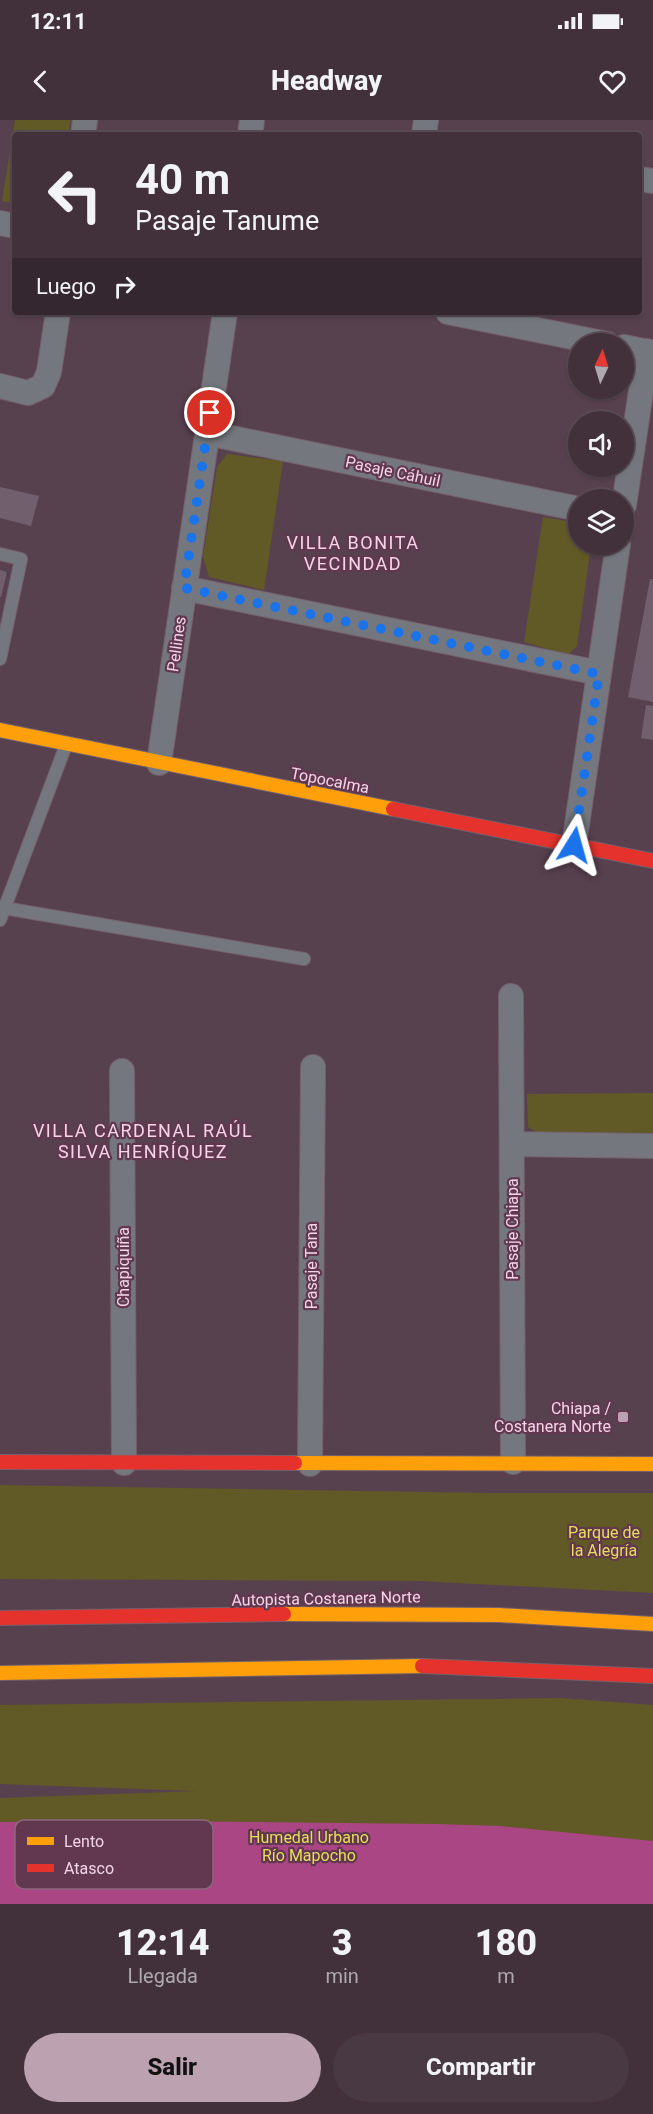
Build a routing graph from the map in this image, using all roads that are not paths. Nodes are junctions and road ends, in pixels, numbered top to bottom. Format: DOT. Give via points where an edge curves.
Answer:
graph roads {
  1 [pos="57,315"];
  2 [pos="225,315"];
  3 [pos="463,315"];
  4 [pos="568,336"];
  5 [pos="641,350"];
  6 [pos="0,386"];
  7 [pos="207,433"];
  8 [pos="626,489"];
  9 [pos="568,507"];
  10 [pos="0,554"];
  11 [pos="616,555"];
  12 [pos="184,588"];
  13 [pos="3,630"];
  14 [pos="0,659"];
  15 [pos="599,674"];
  16 [pos="0,730"];
  17 [pos="66,744"];
  18 [pos="159,763"];
  19 [pos="574,845"];
  20 [pos="653,861"];
  21 [pos="2,914"];
  22 [pos="304,958"];
  23 [pos="511,996"];
  24 [pos="313,1067"];
  25 [pos="122,1071"];
  26 [pos="512,1144"];
  27 [pos="653,1146"];
  28 [pos="0,1462"];
  29 [pos="513,1462"];
  30 [pos="124,1463"];
  31 [pos="310,1464"];
  32 [pos="653,1464"];
  33 [pos="0,1618"];
  34 [pos="653,1624"];
  35 [pos="0,1673"];
  36 [pos="653,1676"];
  1 -- 6 [label="street" via="49,372 43,386 28,393"];
  2 -- 7 [label="street, Pellines"];
  3 -- 4 [label="street"];
  5 -- 8 [label="street"];
  7 -- 9 [label="street, Pasaje Cáhuil"];
  7 -- 12 [label="street, Pellines"];
  10 -- 13 [label="lane" via="21,559"];
  11 -- 15 [label="street"];
  12 -- 15 [label="street"];
  12 -- 18 [label="street, Pellines"];
  13 -- 14 [label="lane"];
  15 -- 19 [label="street"];
  16 -- 17 [label="main road, Topocalma"];
  17 -- 18 [label="main road, Topocalma"];
  17 -- 21 [label="lane"];
  18 -- 19 [label="main road, Topocalma"];
  19 -- 20 [label="main road, Topocalma"];
  21 -- 22 [label="lane"];
  23 -- 26 [label="street, Pasaje Chiapa"];
  24 -- 31 [label="street, Pasaje Tana"];
  25 -- 30 [label="street, Chapiquiña"];
  26 -- 27 [label="street"];
  26 -- 29 [label="street, Pasaje Chiapa"];
  28 -- 30 [label="main road"];
  29 -- 31 [label="main road"];
  29 -- 32 [label="main road"];
  30 -- 31 [label="main road"];
  33 -- 34 [label="main road, Autopista Costanera Norte" via="364,1613 499,1615"];
  35 -- 36 [label="main road" via="417,1666"];
}
